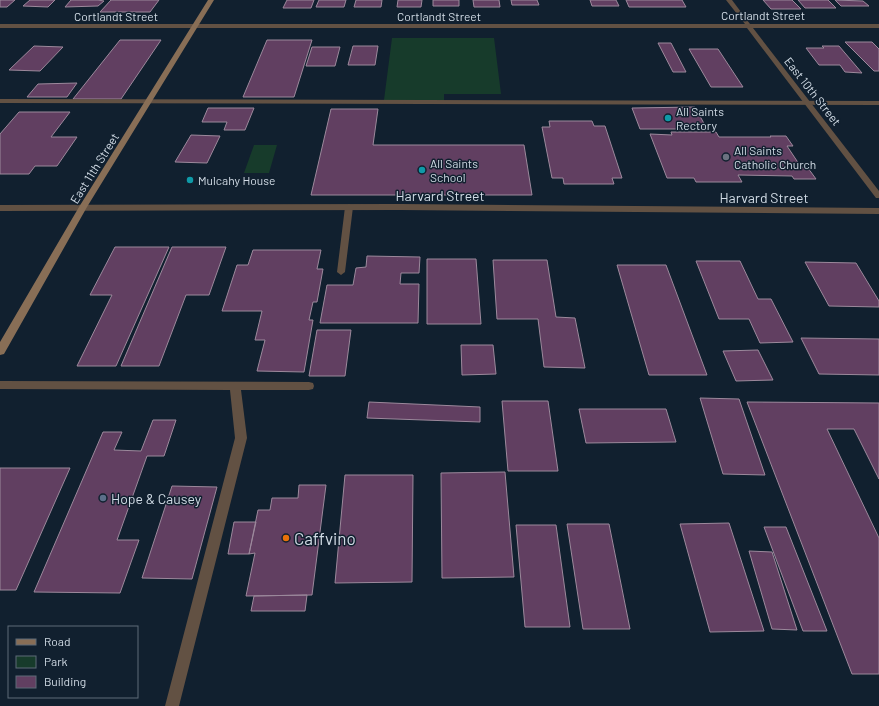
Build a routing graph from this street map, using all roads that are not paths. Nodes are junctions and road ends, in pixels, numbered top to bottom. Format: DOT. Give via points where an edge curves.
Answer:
graph roads {
  1 [pos="211,0"];
  2 [pos="729,0"];
  3 [pos="0,26"];
  4 [pos="748,26"];
  5 [pos="879,26"];
  6 [pos="195,27"];
  7 [pos="0,101"];
  8 [pos="149,101"];
  9 [pos="808,103"];
  10 [pos="879,103"];
  11 [pos="879,196"];
  12 [pos="83,207"];
  13 [pos="0,208"];
  14 [pos="349,208"];
  15 [pos="879,211"];
  16 [pos="341,272"];
  17 [pos="0,351"];
  18 [pos="0,384"];
  19 [pos="235,386"];
  20 [pos="309,386"];
  21 [pos="172,706"];
  1 -- 6 [label="main road, East 11th Street"];
  2 -- 4 [label="street, East 10th Street"];
  3 -- 6 [label="street, Cortlandt Street"];
  4 -- 5 [label="street, Cortlandt Street"];
  4 -- 6 [label="street, Cortlandt Street"];
  4 -- 9 [label="street, East 10th Street"];
  6 -- 8 [label="main road, East 11th Street"];
  7 -- 8 [label="street"];
  8 -- 9 [label="street"];
  8 -- 12 [label="main road, East 11th Street"];
  9 -- 10 [label="street"];
  9 -- 11 [label="street, East 10th Street"];
  12 -- 13 [label="street, Harvard Street"];
  12 -- 14 [label="street, Harvard Street"];
  12 -- 17 [label="main road, East 11th Street"];
  14 -- 15 [label="street, Harvard Street"];
  14 -- 16 [label="street"];
  18 -- 19 [label="street"];
  19 -- 20 [label="street"];
  19 -- 21 [label="street" via="241,438"];
}
